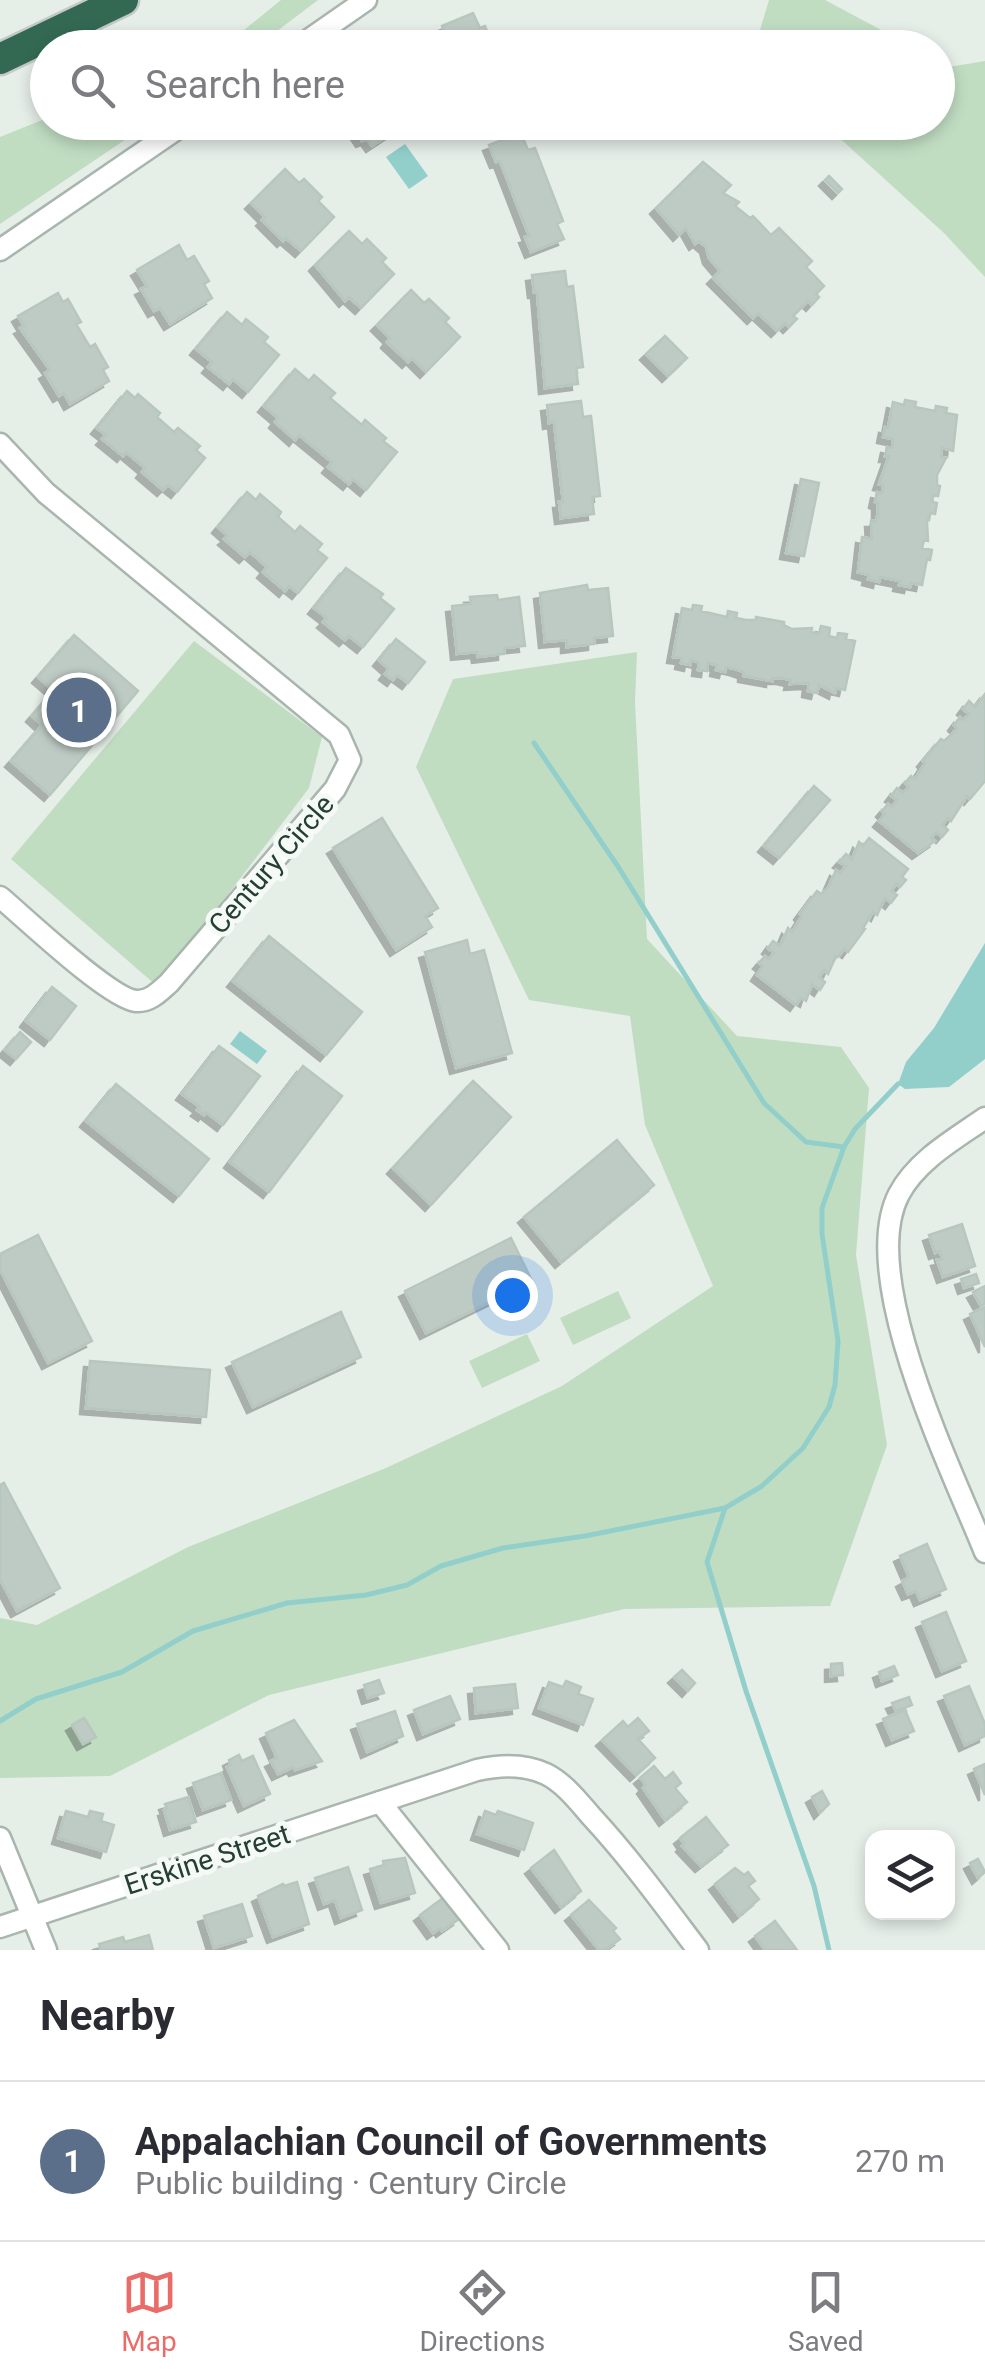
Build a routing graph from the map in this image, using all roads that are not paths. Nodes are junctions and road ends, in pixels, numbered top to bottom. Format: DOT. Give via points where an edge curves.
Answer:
graph roads {
  1 [pos="123,0"];
  2 [pos="366,0"];
  3 [pos="64,30"];
  4 [pos="322,30"];
  5 [pos="161,140"];
  6 [pos="0,250"];
  7 [pos="0,444"];
  8 [pos="0,898"];
  9 [pos="985,1118"];
  10 [pos="985,1552"];
  11 [pos="380,1802"];
  12 [pos="0,1838"];
  13 [pos="35,1916"];
  14 [pos="0,1927"];
  15 [pos="46,1950"];
  16 [pos="498,1950"];
  17 [pos="698,1950"];
  1 -- 3 [label="highway"];
  2 -- 4 [label="street"];
  5 -- 6 [label="street"];
  7 -- 8 [label="street, Century Circle" via="46,493 339,736 350,760 336,788 169,983 141,1002 108,986"];
  9 -- 10 [label="street" via="912,1175 894,1205 888,1249 905,1345"];
  11 -- 13 [label="street, Erskine Street"];
  11 -- 16 [label="street"];
  11 -- 17 [label="street, Erskine Street" via="492,1767 547,1775 618,1845"];
  12 -- 13 [label="street"];
  13 -- 14 [label="street, Erskine Street"];
  13 -- 15 [label="street"];
}
